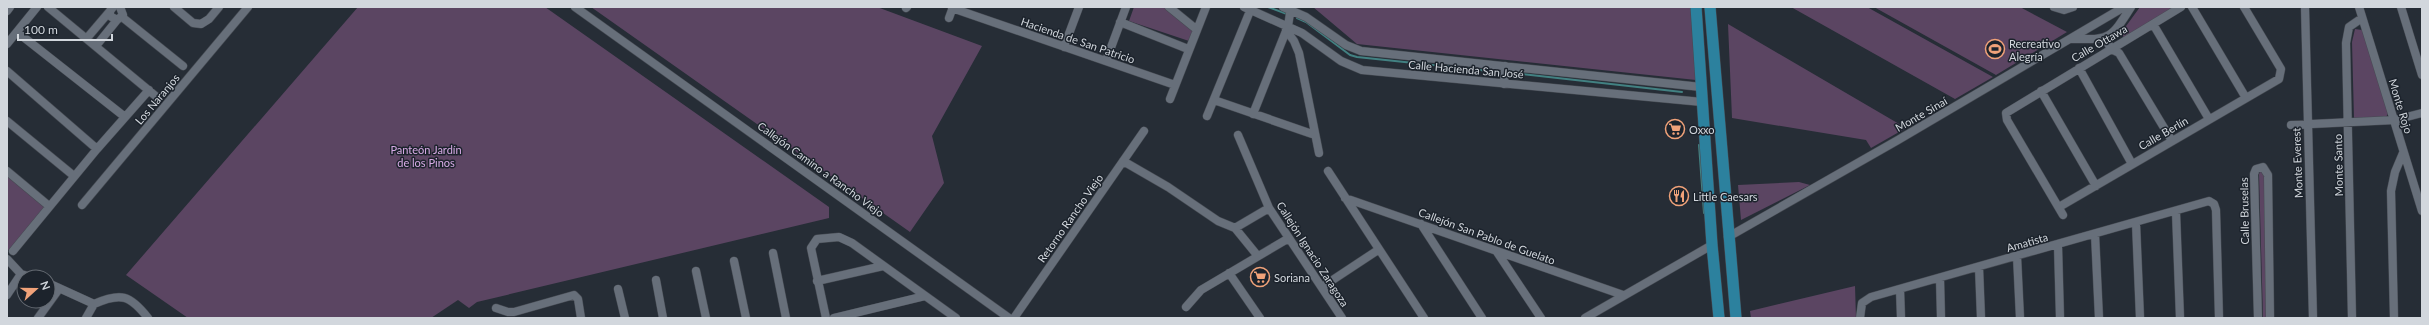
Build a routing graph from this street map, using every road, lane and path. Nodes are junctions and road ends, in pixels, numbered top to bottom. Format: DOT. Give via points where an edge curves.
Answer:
graph roads {
  1 [pos="10,7"];
  2 [pos="37,7"];
  3 [pos="48,7"];
  4 [pos="174,7"];
  5 [pos="219,7"];
  6 [pos="248,7"];
  7 [pos="575,7"];
  8 [pos="1126,7"];
  9 [pos="1169,7"];
  10 [pos="1206,7"];
  11 [pos="1283,7"];
  12 [pos="1696,7"];
  13 [pos="1710,7"];
  14 [pos="2072,7"];
  15 [pos="2124,7"];
  16 [pos="2131,7"];
  17 [pos="2181,7"];
  18 [pos="2192,7"];
  19 [pos="2244,7"];
  20 [pos="2305,7"];
  21 [pos="2359,7"];
  22 [pos="2401,7"];
  23 [pos="111,8"];
  24 [pos="952,8"];
  25 [pos="1077,8"];
  26 [pos="2056,8"];
  27 [pos="1247,9"];
  28 [pos="1292,9"];
  29 [pos="7,11"];
  30 [pos="122,13"];
  31 [pos="949,18"];
  32 [pos="2362,18"];
  33 [pos="1120,22"];
  34 [pos="2153,24"];
  35 [pos="1287,28"];
  36 [pos="1196,29"];
  37 [pos="17,32"];
  38 [pos="2113,34"];
  39 [pos="87,38"];
  40 [pos="2105,38"];
  41 [pos="2069,39"];
  42 [pos="7,44"];
  43 [pos="2119,44"];
  44 [pos="96,46"];
  45 [pos="1064,48"];
  46 [pos="1188,49"];
  47 [pos="2111,49"];
  48 [pos="2119,53"];
  49 [pos="1106,61"];
  50 [pos="183,66"];
  51 [pos="1505,66"];
  52 [pos="2079,68"];
  53 [pos="7,71"];
  54 [pos="2422,74"];
  55 [pos="1504,84"];
  56 [pos="1175,85"];
  57 [pos="1701,86"];
  58 [pos="149,90"];
  59 [pos="2041,91"];
  60 [pos="158,98"];
  61 [pos="2246,98"];
  62 [pos="1170,99"];
  63 [pos="1214,100"];
  64 [pos="1702,102"];
  65 [pos="2422,113"];
  66 [pos="1253,114"];
  67 [pos="1207,116"];
  68 [pos="125,117"];
  69 [pos="2209,119"];
  70 [pos="2395,120"];
  71 [pos="7,121"];
  72 [pos="2307,124"];
  73 [pos="2348,124"];
  74 [pos="2291,125"];
  75 [pos="1144,131"];
  76 [pos="1238,135"];
  77 [pos="1315,135"];
  78 [pos="2172,141"];
  79 [pos="97,148"];
  80 [pos="1319,153"];
  81 [pos="2403,153"];
  82 [pos="1123,161"];
  83 [pos="2132,164"];
  84 [pos="7,171"];
  85 [pos="1328,171"];
  86 [pos="74,176"];
  87 [pos="2096,186"];
  88 [pos="1345,198"];
  89 [pos="82,205"];
  90 [pos="49,206"];
  91 [pos="2059,207"];
  92 [pos="1269,208"];
  93 [pos="2176,212"];
  94 [pos="2422,212"];
  95 [pos="2063,215"];
  96 [pos="2136,223"];
  97 [pos="1421,224"];
  98 [pos="1235,228"];
  99 [pos="2095,234"];
  100 [pos="1728,237"];
  101 [pos="1289,238"];
  102 [pos="1712,245"];
  103 [pos="2058,245"];
  104 [pos="1378,250"];
  105 [pos="13,251"];
  106 [pos="1497,252"];
  107 [pos="773,253"];
  108 [pos="1257,255"];
  109 [pos="2017,256"];
  110 [pos="7,259"];
  111 [pos="734,261"];
  112 [pos="883,266"];
  113 [pos="1979,267"];
  114 [pos="16,269"];
  115 [pos="696,271"];
  116 [pos="1229,273"];
  117 [pos="1940,278"];
  118 [pos="656,280"];
  119 [pos="817,281"];
  120 [pos="16,282"];
  121 [pos="56,287"];
  122 [pos="1322,287"];
  123 [pos="59,289"];
  124 [pos="618,289"];
  125 [pos="1900,289"];
  126 [pos="7,295"];
  127 [pos="925,296"];
  128 [pos="1623,296"];
  129 [pos="94,304"];
  130 [pos="1186,307"];
  131 [pos="496,308"];
  132 [pos="1719,313"];
  133 [pos="38,318"];
  134 [pos="86,318"];
  135 [pos="148,318"];
  136 [pos="581,318"];
  137 [pos="625,318"];
  138 [pos="663,318"];
  139 [pos="706,318"];
  140 [pos="746,318"];
  141 [pos="786,318"];
  142 [pos="826,318"];
  143 [pos="834,318"];
  144 [pos="956,318"];
  145 [pos="1009,318"];
  146 [pos="1014,318"];
  147 [pos="1260,318"];
  148 [pos="1342,318"];
  149 [pos="1424,318"];
  150 [pos="1482,318"];
  151 [pos="1541,318"];
  152 [pos="1585,318"];
  153 [pos="1711,318"];
  154 [pos="1736,318"];
  155 [pos="1860,318"];
  156 [pos="1900,318"];
  157 [pos="1941,318"];
  158 [pos="1981,318"];
  159 [pos="2020,318"];
  160 [pos="2060,318"];
  161 [pos="2099,318"];
  162 [pos="2140,318"];
  163 [pos="2180,318"];
  164 [pos="2219,318"];
  165 [pos="2258,318"];
  166 [pos="2270,318"];
  167 [pos="2313,318"];
  168 [pos="2352,318"];
  169 [pos="2394,318"];
  1 -- 29 [label="street"];
  2 -- 37 [label="street"];
  3 -- 39 [label="street"];
  4 -- 5 [label="street" via="193,23 201,24"];
  6 -- 89 [label="street, Los Naranjos"];
  7 -- 145 [label="street, Callejón Camino a Rancho Viejo"];
  8 -- 33 [label="street"];
  9 -- 36 [label="street"];
  10 -- 36 [label="street"];
  11 -- 28 [label="street, Calle Hacienda San José"];
  12 -- 57 [label="main road"];
  13 -- 100 [label="main road"];
  14 -- 26 [label="street"];
  15 -- 41 [label="street, Monte Sinaí"];
  16 -- 38 [label="street"];
  17 -- 34 [label="street, Calle Ottawa"];
  18 -- 61 [label="street"];
  19 -- 61 [label="street, Calle Berlín" via="2281,69 2279,79"];
  20 -- 72 [label="street, Monte Everest"];
  21 -- 32 [label="street, Monte Rojo"];
  22 -- 54 [label="street"];
  23 -- 30 [label="street" via="110,16"];
  23 -- 39 [label="street"];
  24 -- 31 [label="street"];
  24 -- 45 [label="street, Hacienda de San Patricio"];
  25 -- 45 [label="street"];
  27 -- 35 [label="street, Calle Hacienda San José"];
  27 -- 63 [label="street"];
  28 -- 35 [label="street"];
  28 -- 51 [label="street, Calle Hacienda San José" via="1355,49"];
  30 -- 44 [label="street"];
  30 -- 50 [label="street"];
  32 -- 70 [label="street, Monte Rojo"];
  32 -- 73 [label="street, Monte Santo" via="2349,28 2346,43"];
  33 -- 46 [label="street"];
  33 -- 49 [label="street"];
  34 -- 43 [label="street, Calle Ottawa"];
  34 -- 69 [label="street"];
  35 -- 55 [label="street, Calle Hacienda San José" via="1308,36 1347,64 1362,70"];
  35 -- 66 [label="street"];
  35 -- 77 [label="street" via="1299,53"];
  36 -- 46 [label="street"];
  37 -- 42 [label="street"];
  37 -- 68 [label="street"];
  38 -- 40 [label="street"];
  38 -- 43 [label="street"];
  39 -- 44 [label="street"];
  40 -- 41 [label="street"];
  40 -- 47 [label="street"];
  41 -- 100 [label="street, Monte Sinaí"];
  43 -- 47 [label="street, Calle Ottawa"];
  43 -- 48 [label="street"];
  44 -- 58 [label="street"];
  45 -- 49 [label="street, Hacienda de San Patricio"];
  46 -- 56 [label="street"];
  47 -- 48 [label="street"];
  47 -- 52 [label="street, Calle Ottawa"];
  48 -- 78 [label="street"];
  49 -- 56 [label="street, Hacienda de San Patricio"];
  51 -- 55 [label="street"];
  51 -- 57 [label="street, Calle Hacienda San José"];
  52 -- 59 [label="street, Calle Ottawa"];
  52 -- 83 [label="street"];
  53 -- 79 [label="street"];
  55 -- 64 [label="street, Calle Hacienda San José"];
  56 -- 62 [label="street"];
  57 -- 64 [label="main road"];
  58 -- 60 [label="street"];
  58 -- 68 [label="street"];
  59 -- 87 [label="street"];
  59 -- 91 [label="street, Calle Ottawa" via="2008,110 2005,116"];
  61 -- 69 [label="street, Calle Berlín"];
  63 -- 66 [label="street"];
  63 -- 67 [label="street"];
  64 -- 102 [label="main road"];
  65 -- 70 [label="street"];
  66 -- 77 [label="street"];
  68 -- 79 [label="street"];
  69 -- 78 [label="street, Calle Berlín"];
  70 -- 73 [label="street"];
  70 -- 81 [label="street, Monte Rojo"];
  71 -- 86 [label="street"];
  72 -- 73 [label="street"];
  72 -- 74 [label="street"];
  72 -- 167 [label="street, Monte Everest"];
  73 -- 168 [label="street, Monte Santo"];
  75 -- 82 [label="street, Retorno Rancho Viejo"];
  76 -- 92 [label="street, Callejón Ignacio Zaragoza"];
  77 -- 80 [label="street"];
  78 -- 83 [label="street, Calle Berlín"];
  79 -- 86 [label="street"];
  81 -- 94 [label="street, Monte Rojo"];
  81 -- 169 [label="street" via="2391,191"];
  82 -- 98 [label="street" via="1168,187 1218,221"];
  82 -- 146 [label="street, Retorno Rancho Viejo"];
  83 -- 87 [label="street, Calle Berlín"];
  84 -- 90 [label="street"];
  85 -- 88 [label="street"];
  86 -- 90 [label="street"];
  87 -- 91 [label="street, Calle Berlín"];
  88 -- 97 [label="street, Callejón San Pablo de Guelato"];
  88 -- 104 [label="street"];
  90 -- 105 [label="street"];
  91 -- 95 [label="street"];
  92 -- 98 [label="street"];
  92 -- 101 [label="street, Callejón Ignacio Zaragoza"];
  93 -- 96 [label="street, Amatista"];
  93 -- 163 [label="street"];
  93 -- 164 [label="street, Amatista" via="2207,202 2214,204"];
  96 -- 99 [label="street, Amatista"];
  96 -- 162 [label="street"];
  97 -- 106 [label="street, Callejón San Pablo de Guelato"];
  97 -- 150 [label="street"];
  98 -- 108 [label="street"];
  99 -- 103 [label="street, Amatista"];
  99 -- 161 [label="street"];
  100 -- 154 [label="main road"];
  101 -- 108 [label="street"];
  101 -- 122 [label="street, Callejón Ignacio Zaragoza"];
  102 -- 128 [label="street"];
  102 -- 132 [label="main road"];
  103 -- 109 [label="street, Amatista"];
  103 -- 160 [label="street"];
  104 -- 122 [label="street"];
  104 -- 149 [label="street"];
  106 -- 128 [label="street, Callejón San Pablo de Guelato"];
  106 -- 151 [label="street"];
  107 -- 141 [label="street"];
  108 -- 116 [label="street"];
  109 -- 113 [label="street, Amatista"];
  109 -- 159 [label="street"];
  110 -- 114 [label="street"];
  111 -- 140 [label="street"];
  112 -- 119 [label="street"];
  112 -- 119 [label="street" via="852,243 839,237 820,238 812,244 811,255"];
  112 -- 127 [label="street"];
  113 -- 117 [label="street, Amatista"];
  113 -- 158 [label="street"];
  115 -- 139 [label="street"];
  116 -- 130 [label="street" via="1197,293"];
  116 -- 147 [label="street"];
  117 -- 125 [label="street, Amatista"];
  117 -- 157 [label="street"];
  118 -- 138 [label="street"];
  119 -- 142 [label="street"];
  120 -- 126 [label="street"];
  121 -- 123 [label="street"];
  122 -- 148 [label="street, Callejón Ignacio Zaragoza"];
  123 -- 129 [label="street"];
  123 -- 133 [label="street"];
  124 -- 137 [label="street"];
  125 -- 155 [label="street, Amatista" via="1864,301 1860,309"];
  125 -- 156 [label="street"];
  127 -- 143 [label="street"];
  127 -- 144 [label="street"];
  128 -- 152 [label="street"];
  129 -- 134 [label="street"];
  129 -- 135 [label="street" via="112,296 120,296 136,304"];
  131 -- 136 [label="street" via="514,312 574,295 578,299"];
  132 -- 153 [label="main road"];
  165 -- 166 [label="street, Calle Bruselas" via="2254,174 2256,169 2263,166 2268,175"];
}
